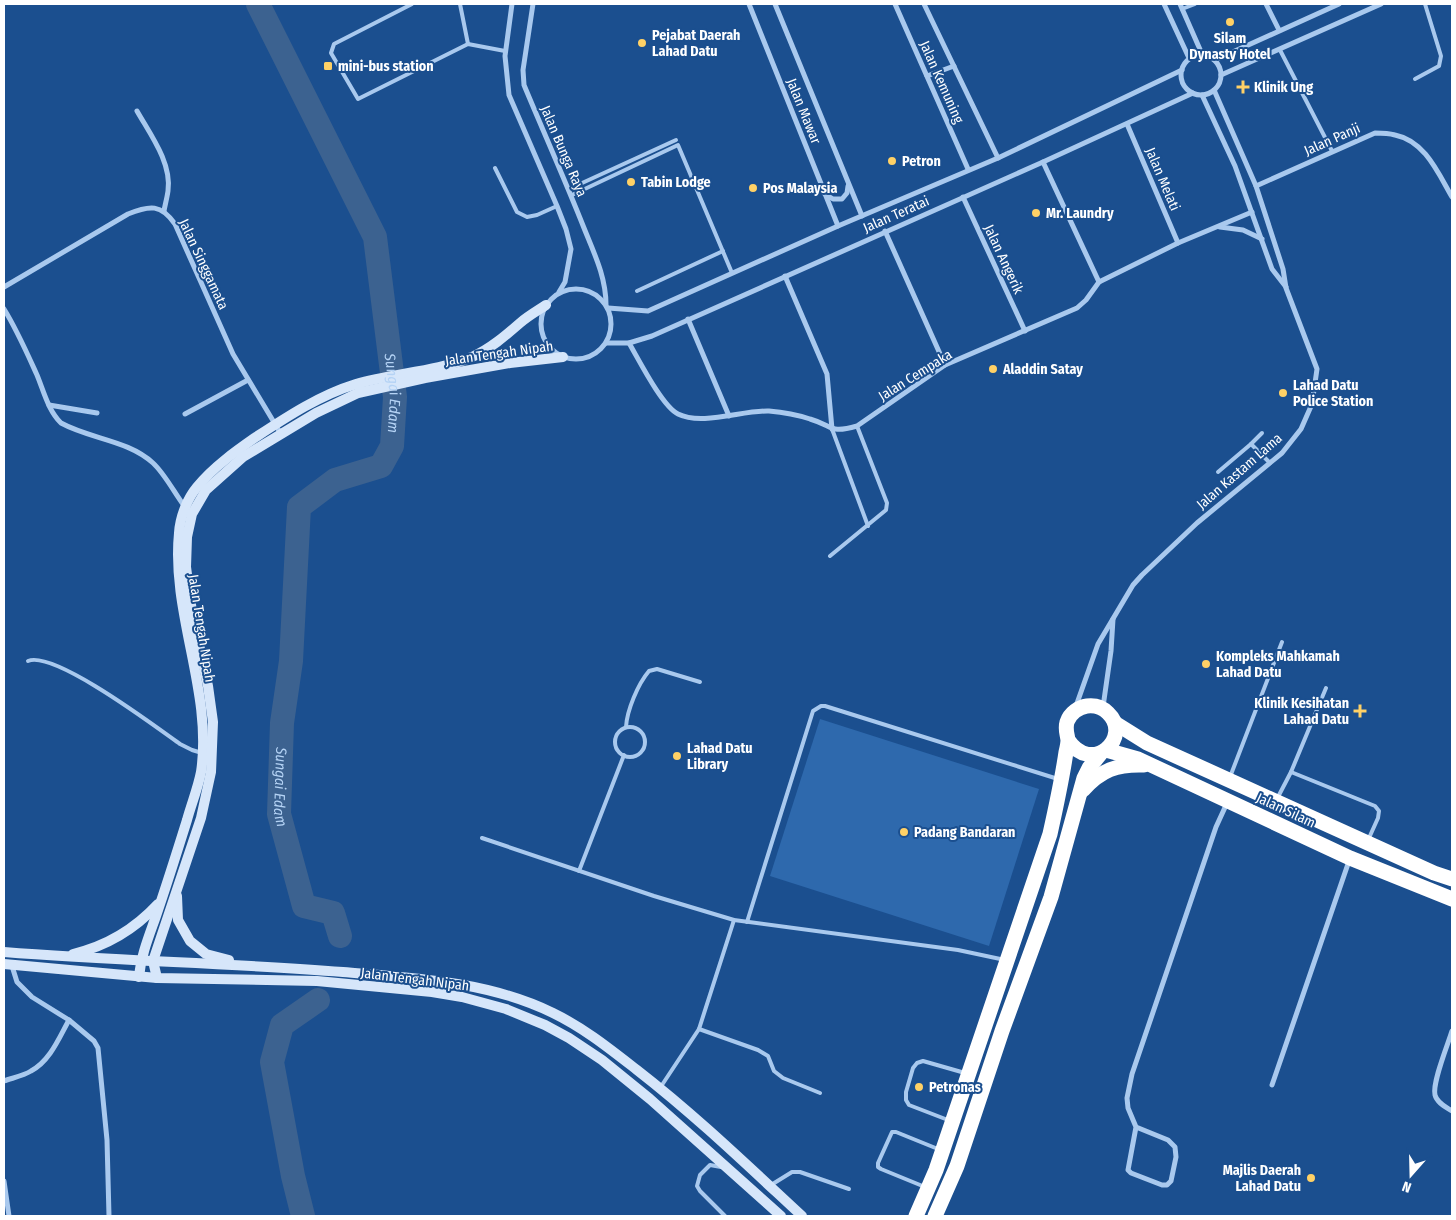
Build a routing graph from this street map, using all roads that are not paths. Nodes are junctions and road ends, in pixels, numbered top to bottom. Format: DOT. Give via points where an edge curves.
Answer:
graph roads {
  1 [pos="412,4"];
  2 [pos="460,4"];
  3 [pos="512,4"];
  4 [pos="533,4"];
  5 [pos="749,4"];
  6 [pos="774,4"];
  7 [pos="895,4"];
  8 [pos="924,4"];
  9 [pos="1164,4"];
  10 [pos="1195,4"];
  11 [pos="1266,4"];
  12 [pos="1340,4"];
  13 [pos="1381,4"];
  14 [pos="1424,4"];
  15 [pos="1328,6"];
  16 [pos="1181,7"];
  17 [pos="1279,30"];
  18 [pos="468,44"];
  19 [pos="1280,50"];
  20 [pos="505,51"];
  21 [pos="1202,54"];
  22 [pos="1189,58"];
  23 [pos="1215,60"];
  24 [pos="954,66"];
  25 [pos="1182,70"];
  26 [pos="1221,75"];
  27 [pos="927,76"];
  28 [pos="1415,78"];
  29 [pos="1214,90"];
  30 [pos="1192,93"];
  31 [pos="1202,95"];
  32 [pos="137,111"];
  33 [pos="1127,124"];
  34 [pos="676,140"];
  35 [pos="1332,150"];
  36 [pos="998,158"];
  37 [pos="1043,162"];
  38 [pos="495,168"];
  39 [pos="968,169"];
  40 [pos="847,181"];
  41 [pos="1256,186"];
  42 [pos="569,189"];
  43 [pos="825,194"];
  44 [pos="572,195"];
  45 [pos="963,196"];
  46 [pos="1452,197"];
  47 [pos="557,206"];
  48 [pos="164,211"];
  49 [pos="1252,212"];
  50 [pos="862,216"];
  51 [pos="838,226"];
  52 [pos="1217,226"];
  53 [pos="885,231"];
  54 [pos="1262,239"];
  55 [pos="1178,243"];
  56 [pos="723,251"];
  57 [pos="732,273"];
  58 [pos="785,276"];
  59 [pos="1099,282"];
  60 [pos="4,287"];
  61 [pos="1286,288"];
  62 [pos="637,291"];
  63 [pos="559,292"];
  64 [pos="546,305"];
  65 [pos="607,306"];
  66 [pos="4,309"];
  67 [pos="688,319"];
  68 [pos="1025,331"];
  69 [pos="629,342"];
  70 [pos="606,343"];
  71 [pos="563,357"];
  72 [pos="945,365"];
  73 [pos="424,374"];
  74 [pos="248,380"];
  75 [pos="368,386"];
  76 [pos="49,405"];
  77 [pos="97,413"];
  78 [pos="185,414"];
  79 [pos="729,416"];
  80 [pos="275,424"];
  81 [pos="857,426"];
  82 [pos="832,429"];
  83 [pos="1262,433"];
  84 [pos="281,434"];
  85 [pos="1251,444"];
  86 [pos="1270,463"];
  87 [pos="1218,472"];
  88 [pos="189,511"];
  89 [pos="868,526"];
  90 [pos="830,556"];
  91 [pos="1113,619"];
  92 [pos="1282,642"];
  93 [pos="28,661"];
  94 [pos="700,682"];
  95 [pos="1326,688"];
  96 [pos="1102,708"];
  97 [pos="1074,712"];
  98 [pos="1115,723"];
  99 [pos="626,727"];
  100 [pos="1068,740"];
  101 [pos="1104,751"];
  102 [pos="207,754"];
  103 [pos="624,755"];
  104 [pos="1155,767"];
  105 [pos="1291,772"];
  106 [pos="1062,780"];
  107 [pos="1229,780"];
  108 [pos="1080,795"];
  109 [pos="1228,800"];
  110 [pos="1276,802"];
  111 [pos="482,838"];
  112 [pos="1367,843"];
  113 [pos="1350,858"];
  114 [pos="579,871"];
  115 [pos="1452,879"];
  116 [pos="176,890"];
  117 [pos="1452,899"];
  118 [pos="161,901"];
  119 [pos="734,920"];
  120 [pos="747,922"];
  121 [pos="4,952"];
  122 [pos="62,957"];
  123 [pos="141,960"];
  124 [pos="1007,960"];
  125 [pos="154,961"];
  126 [pos="8,965"];
  127 [pos="250,966"];
  128 [pos="139,977"];
  129 [pos="157,978"];
  130 [pos="69,1020"];
  131 [pos="699,1029"];
  132 [pos="1452,1031"];
  133 [pos="969,1074"];
  134 [pos="4,1081"];
  135 [pos="1272,1085"];
  136 [pos="660,1088"];
  137 [pos="820,1093"];
  138 [pos="1452,1111"];
  139 [pos="952,1122"];
  140 [pos="1136,1127"];
  141 [pos="943,1150"];
  142 [pos="736,1175"];
  143 [pos="4,1181"];
  144 [pos="769,1186"];
  145 [pos="928,1188"];
  146 [pos="849,1189"];
  147 [pos="937,1214"];
  148 [pos="9,1216"];
  149 [pos="109,1216"];
  150 [pos="725,1216"];
  151 [pos="781,1216"];
  152 [pos="802,1216"];
  153 [pos="916,1216"];
  1 -- 18 [label="lane" via="334,44 331,52 358,99"];
  2 -- 18 [label="lane"];
  3 -- 20 [label="street, Jalan Bunga Raya"];
  4 -- 42 [label="street, Jalan Bunga Raya" via="523,70 524,85"];
  5 -- 43 [label="street, Jalan Mawar"];
  6 -- 40 [label="street, Jalan Mawar"];
  7 -- 27 [label="street, Jalan Kemuning"];
  8 -- 24 [label="street"];
  9 -- 22 [label="street"];
  10 -- 16 [label="lane"];
  11 -- 17 [label="street"];
  12 -- 15 [label="street"];
  13 -- 19 [label="street"];
  14 -- 28 [label="lane" via="1441,56 1439,66"];
  15 -- 17 [label="street"];
  16 -- 21 [label="street"];
  17 -- 23 [label="street"];
  18 -- 20 [label="lane"];
  19 -- 26 [label="street"];
  19 -- 35 [label="lane"];
  20 -- 47 [label="street, Jalan Bunga Raya" via="509,95"];
  21 -- 22 [label="street"];
  21 -- 23 [label="street"];
  22 -- 25 [label="street"];
  23 -- 26 [label="street"];
  24 -- 27 [label="street"];
  24 -- 36 [label="street"];
  25 -- 30 [label="street" via="1183,83"];
  25 -- 36 [label="street, Jalan Teratai"];
  26 -- 29 [label="street"];
  27 -- 39 [label="street, Jalan Kemuning"];
  29 -- 31 [label="street"];
  29 -- 41 [label="street, Jalan Kastam Lama"];
  30 -- 31 [label="street"];
  30 -- 33 [label="street, Jalan Teratai"];
  31 -- 49 [label="street, Jalan Kastam Lama"];
  32 -- 48 [label="street" via="168,177"];
  33 -- 37 [label="street, Jalan Teratai"];
  33 -- 55 [label="street, Jalan Melati"];
  34 -- 42 [label="lane"];
  35 -- 41 [label="street, Jalan Panji"];
  35 -- 46 [label="street, Jalan Panji" via="1375,132 1396,135 1413,143 1430,158"];
  36 -- 39 [label="street, Jalan Teratai"];
  37 -- 45 [label="street, Jalan Teratai"];
  37 -- 59 [label="street"];
  38 -- 47 [label="lane" via="517,212 527,217"];
  39 -- 50 [label="street, Jalan Teratai"];
  40 -- 43 [label="street" via="849,189 842,199 833,199"];
  40 -- 50 [label="street, Jalan Mawar"];
  41 -- 61 [label="street, Jalan Kastam Lama" via="1284,269"];
  42 -- 44 [label="street, Jalan Bunga Raya"];
  43 -- 51 [label="street, Jalan Mawar"];
  44 -- 56 [label="lane" via="678,145"];
  44 -- 65 [label="street, Jalan Bunga Raya" via="606,288"];
  45 -- 53 [label="street, Jalan Teratai"];
  45 -- 68 [label="street, Jalan Angerik"];
  47 -- 63 [label="street, Jalan Bunga Raya" via="571,249 565,282"];
  48 -- 60 [label="street, Jalan Singgamata" via="153,207 128,214"];
  48 -- 74 [label="street, Jalan Singgamata" via="175,224 233,354"];
  49 -- 52 [label="street, Jalan Cempaka"];
  49 -- 54 [label="street, Jalan Kastam Lama"];
  50 -- 51 [label="street, Jalan Teratai"];
  51 -- 57 [label="street, Jalan Teratai"];
  52 -- 54 [label="street" via="1243,230"];
  52 -- 55 [label="street, Jalan Cempaka"];
  53 -- 58 [label="street, Jalan Teratai"];
  53 -- 72 [label="street"];
  54 -- 61 [label="street, Jalan Kastam Lama" via="1272,270"];
  55 -- 59 [label="street, Jalan Cempaka"];
  56 -- 57 [label="lane"];
  56 -- 62 [label="lane"];
  57 -- 65 [label="street, Jalan Teratai" via="648,311"];
  58 -- 67 [label="street, Jalan Teratai"];
  58 -- 82 [label="street" via="827,374"];
  59 -- 68 [label="street, Jalan Cempaka" via="1077,308"];
  61 -- 86 [label="street, Jalan Kastam Lama" via="1317,369 1312,404 1301,429"];
  63 -- 64 [label="street"];
  63 -- 65 [label="street" via="586,290"];
  64 -- 71 [label="street" via="541,315 541,332 549,347"];
  64 -- 73 [label="main road, Jalan Tengah Nipah" via="492,346 472,357"];
  65 -- 70 [label="street" via="611,321"];
  66 -- 76 [label="street" via="20,337"];
  67 -- 69 [label="street, Jalan Teratai" via="652,336"];
  67 -- 79 [label="street"];
  68 -- 72 [label="street, Jalan Cempaka"];
  69 -- 70 [label="street, Jalan Teratai"];
  69 -- 79 [label="street" via="668,406 678,414 692,418"];
  70 -- 71 [label="street" via="587,357"];
  71 -- 73 [label="main road, Jalan Tengah Nipah"];
  72 -- 81 [label="street, Jalan Cempaka"];
  73 -- 75 [label="main road, Jalan Tengah Nipah"];
  74 -- 78 [label="street"];
  74 -- 80 [label="street, Jalan Singgamata"];
  75 -- 80 [label="main road, Jalan Tengah Nipah" via="334,392"];
  75 -- 84 [label="main road, Jalan Tengah Nipah"];
  76 -- 77 [label="street"];
  76 -- 88 [label="street" via="61,424 147,458"];
  79 -- 82 [label="street" via="768,411 810,418"];
  80 -- 84 [label="street, Jalan Singgamata"];
  80 -- 88 [label="main road, Jalan Tengah Nipah" via="238,450 197,486"];
  81 -- 82 [label="street, Jalan Cempaka"];
  81 -- 89 [label="lane" via="887,504 886,510"];
  82 -- 89 [label="lane"];
  83 -- 85 [label="lane"];
  84 -- 88 [label="main road, Jalan Tengah Nipah" via="243,457 206,490"];
  85 -- 86 [label="lane"];
  85 -- 87 [label="lane"];
  86 -- 91 [label="street, Jalan Kastam Lama" via="1142,574"];
  88 -- 102 [label="main road, Jalan Tengah Nipah" via="179,530 179,584"];
  89 -- 90 [label="lane"];
  91 -- 96 [label="street"];
  91 -- 97 [label="street, Jalan Kastam Lama" via="1093,655"];
  92 -- 107 [label="lane"];
  93 -- 102 [label="lane" via="36,660 73,674 107,693 180,744"];
  94 -- 99 [label="lane" via="649,671 628,714"];
  95 -- 105 [label="lane"];
  96 -- 97 [label="highway" via="1083,706"];
  96 -- 98 [label="highway"];
  97 -- 100 [label="highway" via="1068,720"];
  98 -- 101 [label="highway" via="1115,737"];
  98 -- 107 [label="highway, Jalan Silam" via="1147,743"];
  99 -- 103 [label="lane" via="620,730 615,740 619,752"];
  99 -- 103 [label="lane" via="641,732 644,743 640,752"];
  100 -- 101 [label="highway" via="1082,754"];
  100 -- 106 [label="highway"];
  101 -- 104 [label="highway, Jalan Silam" via="1138,759"];
  101 -- 108 [label="highway" via="1089,768"];
  102 -- 116 [label="main road, Jalan Tengah Nipah" via="211,772 201,818"];
  102 -- 118 [label="main road, Jalan Tengah Nipah"];
  103 -- 114 [label="lane"];
  104 -- 108 [label="highway" via="1115,767 1099,774"];
  104 -- 109 [label="highway, Jalan Silam"];
  105 -- 110 [label="lane"];
  105 -- 112 [label="lane" via="1375,806 1379,811 1378,818"];
  106 -- 120 [label="lane" via="821,706 813,711"];
  106 -- 124 [label="highway" via="1050,834"];
  107 -- 110 [label="highway, Jalan Silam"];
  108 -- 147 [label="highway" via="1051,897"];
  109 -- 113 [label="highway, Jalan Silam"];
  109 -- 140 [label="street" via="1132,1074 1126,1098"];
  110 -- 112 [label="highway, Jalan Silam"];
  111 -- 114 [label="lane"];
  112 -- 115 [label="highway, Jalan Silam"];
  113 -- 117 [label="highway, Jalan Silam"];
  113 -- 135 [label="street"];
  114 -- 119 [label="lane"];
  116 -- 125 [label="main road, Jalan Tengah Nipah"];
  116 -- 127 [label="main road" via="178,920 190,941 206,954"];
  118 -- 122 [label="main road" via="144,919 117,938"];
  118 -- 123 [label="main road, Jalan Tengah Nipah"];
  119 -- 120 [label="lane"];
  119 -- 131 [label="lane"];
  120 -- 124 [label="lane" via="958,950"];
  121 -- 122 [label="main road, Jalan Tengah Nipah"];
  122 -- 123 [label="main road, Jalan Tengah Nipah"];
  123 -- 125 [label="main road, Jalan Tengah Nipah"];
  123 -- 128 [label="main road"];
  124 -- 133 [label="highway"];
  125 -- 127 [label="main road, Jalan Tengah Nipah"];
  125 -- 129 [label="main road"];
  126 -- 128 [label="main road, Jalan Tengah Nipah"];
  126 -- 130 [label="street" via="17,982 32,997"];
  127 -- 136 [label="main road, Jalan Tengah Nipah" via="437,980 512,997 580,1027"];
  128 -- 129 [label="main road, Jalan Tengah Nipah"];
  129 -- 142 [label="main road, Jalan Tengah Nipah" via="317,981 432,992 506,1009 545,1025 602,1060"];
  130 -- 134 [label="street" via="44,1060 31,1071"];
  130 -- 149 [label="street" via="98,1048 107,1140"];
  131 -- 136 [label="lane"];
  131 -- 137 [label="lane" via="758,1050 768,1056 774,1071 783,1078"];
  132 -- 138 [label="street" via="1435,1095"];
  133 -- 139 [label="highway"];
  133 -- 139 [label="lane" via="923,1061 913,1068 906,1092 909,1105"];
  136 -- 144 [label="main road, Jalan Tengah Nipah"];
  139 -- 141 [label="highway"];
  140 -- 140 [label="street" via="1168,1140 1175,1147 1171,1181 1167,1185 1128,1170"];
  141 -- 145 [label="highway"];
  141 -- 145 [label="lane" via="892,1132 878,1163 881,1169"];
  142 -- 150 [label="lane" via="710,1165 697,1180 700,1191"];
  142 -- 151 [label="main road, Jalan Tengah Nipah"];
  143 -- 148 [label="street"];
  144 -- 146 [label="lane" via="792,1172 800,1172"];
  144 -- 152 [label="main road, Jalan Tengah Nipah"];
  145 -- 153 [label="highway"];
}
